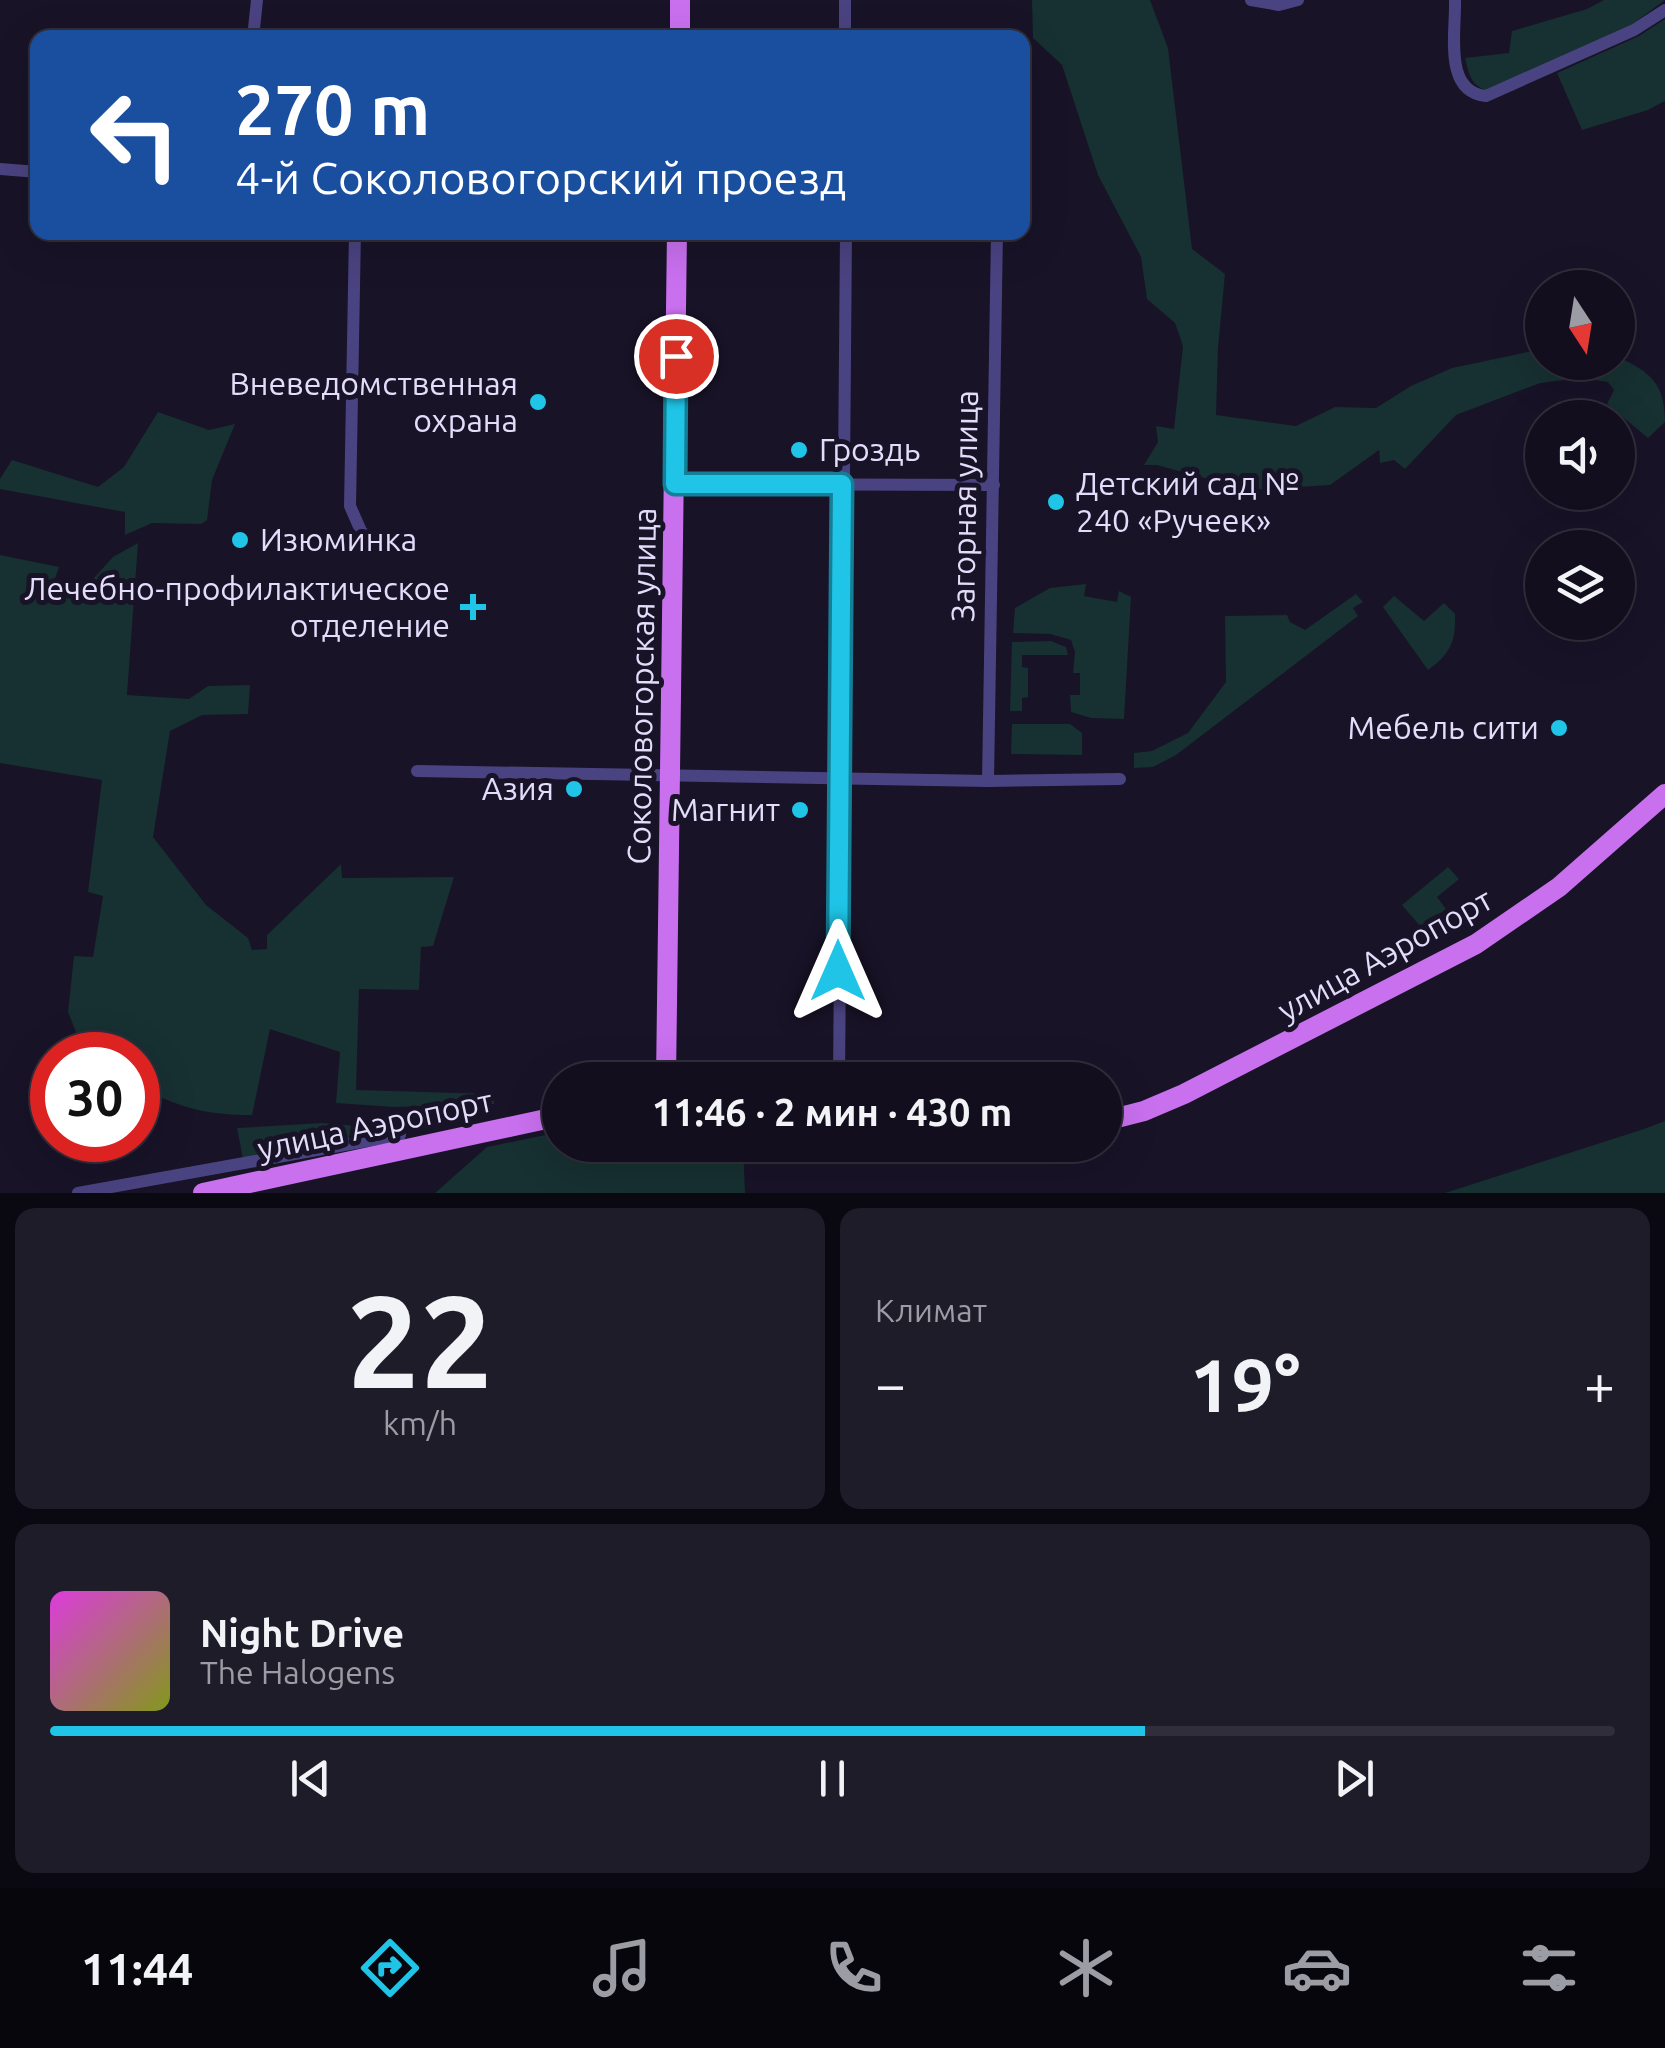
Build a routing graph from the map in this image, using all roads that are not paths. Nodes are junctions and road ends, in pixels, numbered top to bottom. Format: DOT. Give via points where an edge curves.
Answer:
graph roads {
  1 [pos="256,0"];
  2 [pos="680,0"];
  3 [pos="844,0"];
  4 [pos="1251,0"];
  5 [pos="1298,0"];
  6 [pos="1456,0"];
  7 [pos="1665,10"];
  8 [pos="254,30"];
  9 [pos="680,30"];
  10 [pos="845,30"];
  11 [pos="0,169"];
  12 [pos="30,171"];
  13 [pos="355,240"];
  14 [pos="677,240"];
  15 [pos="846,240"];
  16 [pos="997,240"];
  17 [pos="675,484"];
  18 [pos="842,484"];
  19 [pos="994,485"];
  20 [pos="372,542"];
  21 [pos="417,771"];
  22 [pos="670,776"];
  23 [pos="839,778"];
  24 [pos="1120,779"];
  25 [pos="988,781"];
  26 [pos="1665,794"];
  27 [pos="666,1062"];
  28 [pos="839,1062"];
  29 [pos="1122,1111"];
  30 [pos="542,1120"];
  31 [pos="400,1134"];
  32 [pos="78,1193"];
  33 [pos="203,1193"];
  1 -- 8 [label="street"];
  2 -- 9 [label="main road"];
  3 -- 10 [label="street"];
  4 -- 5 [label="street"];
  6 -- 7 [label="street" via="1456,73 1464,87 1486,96"];
  11 -- 12 [label="street"];
  13 -- 20 [label="street" via="350,506"];
  14 -- 17 [label="main road, Соколовогорская улица"];
  15 -- 18 [label="street"];
  16 -- 19 [label="street, Загорная улица"];
  17 -- 18 [label="street"];
  17 -- 22 [label="main road, Соколовогорская улица"];
  18 -- 19 [label="street"];
  18 -- 23 [label="street"];
  19 -- 25 [label="street, Загорная улица"];
  21 -- 22 [label="street"];
  22 -- 23 [label="street"];
  22 -- 27 [label="main road, Соколовогорская улица"];
  23 -- 25 [label="street"];
  23 -- 28 [label="street"];
  24 -- 25 [label="street"];
  26 -- 29 [label="main road, улица Аэропорт" via="1559,887 1476,944 1184,1094"];
  30 -- 33 [label="main road, улица Аэропорт"];
  31 -- 32 [label="street"];
}
